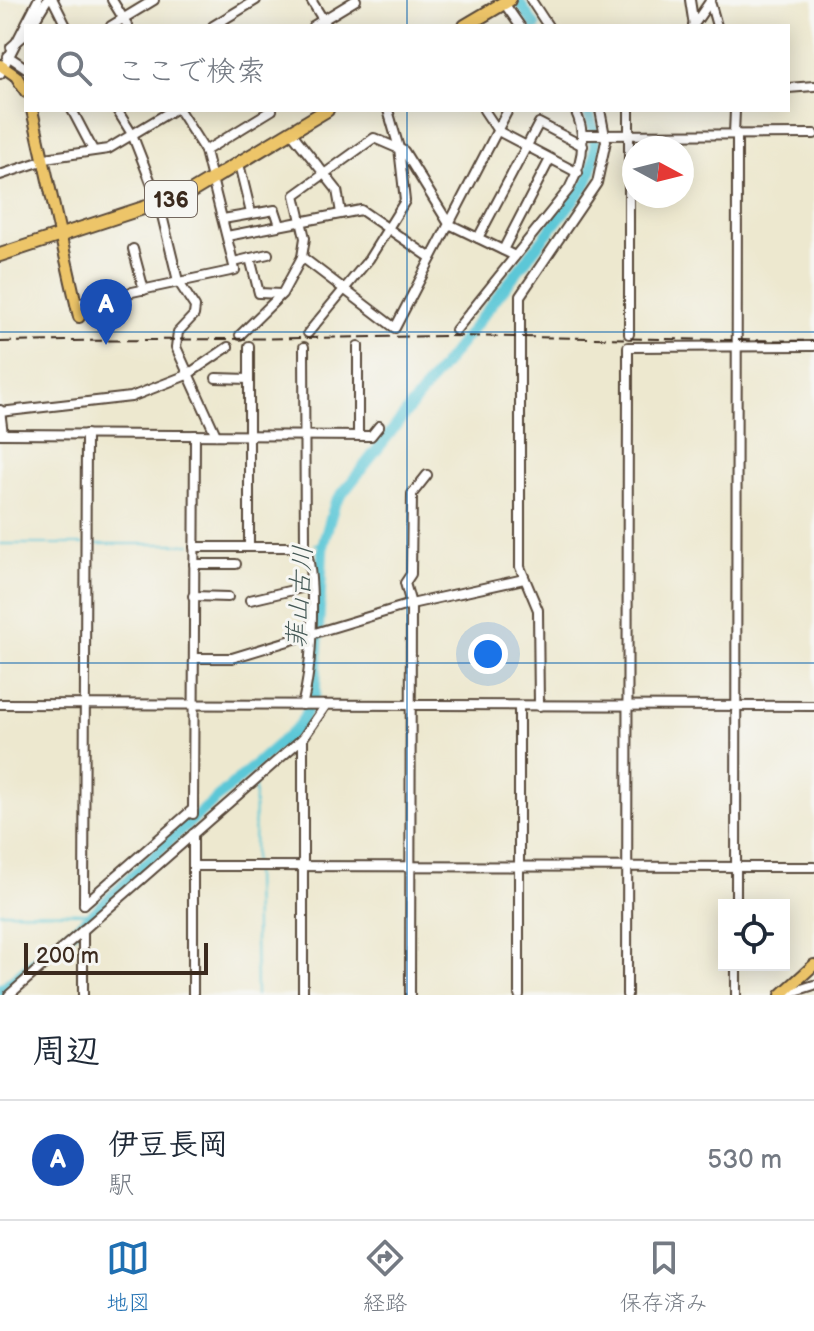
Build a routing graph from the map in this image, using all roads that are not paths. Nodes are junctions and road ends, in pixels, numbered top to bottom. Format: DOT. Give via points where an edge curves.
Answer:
graph roads {
  1 [pos="38,0"];
  2 [pos="47,0"];
  3 [pos="53,0"];
  4 [pos="112,0"];
  5 [pos="154,0"];
  6 [pos="256,0"];
  7 [pos="311,0"];
  8 [pos="356,0"];
  9 [pos="531,0"];
  10 [pos="690,0"];
  11 [pos="502,2"];
  12 [pos="711,2"];
  13 [pos="126,22"];
  14 [pos="325,23"];
  15 [pos="25,24"];
  16 [pos="32,24"];
  17 [pos="65,24"];
  18 [pos="216,24"];
  19 [pos="468,24"];
  20 [pos="518,24"];
  21 [pos="547,24"];
  22 [pos="694,24"];
  23 [pos="695,24"];
  24 [pos="716,24"];
  25 [pos="24,25"];
  26 [pos="24,37"];
  27 [pos="9,52"];
  28 [pos="24,66"];
  29 [pos="1,69"];
  30 [pos="814,86"];
  31 [pos="790,88"];
  32 [pos="24,89"];
  33 [pos="33,112"];
  34 [pos="73,112"];
  35 [pos="118,112"];
  36 [pos="172,112"];
  37 [pos="177,112"];
  38 [pos="269,112"];
  39 [pos="324,112"];
  40 [pos="389,112"];
  41 [pos="485,112"];
  42 [pos="507,112"];
  43 [pos="576,112"];
  44 [pos="600,112"];
  45 [pos="629,112"];
  46 [pos="735,112"];
  47 [pos="498,131"];
  48 [pos="291,132"];
  49 [pos="132,134"];
  50 [pos="604,134"];
  51 [pos="629,134"];
  52 [pos="736,134"];
  53 [pos="814,134"];
  54 [pos="584,135"];
  55 [pos="583,146"];
  56 [pos="527,147"];
  57 [pos="399,148"];
  58 [pos="93,150"];
  59 [pos="205,151"];
  60 [pos="45,159"];
  61 [pos="550,159"];
  62 [pos="239,164"];
  63 [pos="578,173"];
  64 [pos="0,175"];
  65 [pos="326,176"];
  66 [pos="213,180"];
  67 [pos="159,203"];
  68 [pos="251,213"];
  69 [pos="341,213"];
  70 [pos="223,219"];
  71 [pos="302,221"];
  72 [pos="449,224"];
  73 [pos="280,225"];
  74 [pos="388,228"];
  75 [pos="61,234"];
  76 [pos="227,236"];
  77 [pos="478,238"];
  78 [pos="133,249"];
  79 [pos="503,250"];
  80 [pos="268,254"];
  81 [pos="0,255"];
  82 [pos="515,256"];
  83 [pos="302,257"];
  84 [pos="250,258"];
  85 [pos="431,258"];
  86 [pos="234,262"];
  87 [pos="178,281"];
  88 [pos="344,289"];
  89 [pos="144,290"];
  90 [pos="282,294"];
  91 [pos="76,304"];
  92 [pos="79,317"];
  93 [pos="456,330"];
  94 [pos="308,333"];
  95 [pos="629,334"];
  96 [pos="240,335"];
  97 [pos="249,346"];
  98 [pos="358,346"];
  99 [pos="736,346"];
  100 [pos="814,346"];
  101 [pos="228,347"];
  102 [pos="304,347"];
  103 [pos="187,375"];
  104 [pos="216,378"];
  105 [pos="249,379"];
  106 [pos="0,411"];
  107 [pos="379,426"];
  108 [pos="1,434"];
  109 [pos="86,434"];
  110 [pos="195,435"];
  111 [pos="216,435"];
  112 [pos="248,435"];
  113 [pos="304,435"];
  114 [pos="358,435"];
  115 [pos="427,475"];
  116 [pos="194,547"];
  117 [pos="249,547"];
  118 [pos="305,547"];
  119 [pos="194,564"];
  120 [pos="236,564"];
  121 [pos="524,579"];
  122 [pos="310,586"];
  123 [pos="193,596"];
  124 [pos="228,597"];
  125 [pos="250,600"];
  126 [pos="411,604"];
  127 [pos="312,634"];
  128 [pos="194,658"];
  129 [pos="0,704"];
  130 [pos="85,705"];
  131 [pos="193,705"];
  132 [pos="303,705"];
  133 [pos="324,706"];
  134 [pos="411,706"];
  135 [pos="519,706"];
  136 [pos="539,706"];
  137 [pos="626,706"];
  138 [pos="735,706"];
  139 [pos="814,706"];
  140 [pos="303,738"];
  141 [pos="193,834"];
  142 [pos="193,866"];
  143 [pos="303,866"];
  144 [pos="411,866"];
  145 [pos="519,867"];
  146 [pos="626,867"];
  147 [pos="736,867"];
  148 [pos="814,867"];
  149 [pos="736,899"];
  150 [pos="83,930"];
  151 [pos="814,965"];
  152 [pos="736,971"];
  153 [pos="814,985"];
  154 [pos="783,994"];
  155 [pos="9,995"];
  156 [pos="83,995"];
  157 [pos="193,995"];
  158 [pos="303,995"];
  159 [pos="410,995"];
  160 [pos="519,995"];
  161 [pos="627,995"];
  162 [pos="736,995"];
  1 -- 15 [label="street"];
  2 -- 16 [label="street"];
  3 -- 17 [label="street"];
  4 -- 13 [label="street"];
  5 -- 13 [label="street"];
  6 -- 18 [label="street"];
  7 -- 14 [label="street"];
  8 -- 14 [label="street"];
  9 -- 21 [label="street"];
  10 -- 22 [label="street"];
  11 -- 19 [label="highway"];
  11 -- 20 [label="street"];
  12 -- 23 [label="street"];
  12 -- 24 [label="street"];
  25 -- 27 [label="street"];
  26 -- 27 [label="street"];
  27 -- 28 [label="street"];
  27 -- 29 [label="street"];
  29 -- 32 [label="main road" via="16,76"];
  30 -- 31 [label="street"];
  33 -- 60 [label="main road"];
  34 -- 58 [label="street"];
  35 -- 49 [label="street"];
  36 -- 49 [label="street"];
  37 -- 59 [label="street"];
  38 -- 59 [label="street"];
  39 -- 48 [label="highway, 136"];
  40 -- 57 [label="street"];
  41 -- 47 [label="street"];
  42 -- 47 [label="street"];
  43 -- 54 [label="street"];
  44 -- 50 [label="street"];
  45 -- 51 [label="street"];
  46 -- 52 [label="street"];
  47 -- 56 [label="street"];
  47 -- 72 [label="street"];
  48 -- 62 [label="highway, 136"];
  48 -- 65 [label="street"];
  49 -- 58 [label="street" via="108,149"];
  49 -- 67 [label="street"];
  50 -- 51 [label="street"];
  50 -- 54 [label="street"];
  50 -- 121 [label="street" via="603,168 593,191 520,296"];
  51 -- 52 [label="street"];
  51 -- 95 [label="street"];
  52 -- 53 [label="street"];
  52 -- 99 [label="street"];
  54 -- 55 [label="street"];
  55 -- 56 [label="street" via="539,123"];
  55 -- 63 [label="street"];
  56 -- 61 [label="street"];
  56 -- 77 [label="street"];
  57 -- 65 [label="street" via="373,138"];
  57 -- 72 [label="street"];
  57 -- 74 [label="street" via="405,201"];
  58 -- 60 [label="street"];
  59 -- 66 [label="street"];
  60 -- 64 [label="street"];
  60 -- 75 [label="main road"];
  61 -- 63 [label="street"];
  61 -- 79 [label="street"];
  62 -- 66 [label="highway, 136"];
  62 -- 68 [label="street"];
  63 -- 82 [label="street"];
  65 -- 69 [label="street" via="338,192"];
  65 -- 71 [label="street" via="295,195"];
  66 -- 67 [label="highway, 136"];
  66 -- 70 [label="street"];
  67 -- 75 [label="highway, 136"];
  67 -- 87 [label="street"];
  68 -- 70 [label="street"];
  68 -- 73 [label="street" via="276,210"];
  69 -- 71 [label="street"];
  69 -- 74 [label="street" via="361,210"];
  70 -- 76 [label="street"];
  71 -- 73 [label="street"];
  71 -- 83 [label="street"];
  72 -- 77 [label="street"];
  72 -- 85 [label="street"];
  73 -- 76 [label="street"];
  74 -- 85 [label="street"];
  74 -- 88 [label="street"];
  75 -- 81 [label="highway, 136"];
  75 -- 91 [label="main road"];
  76 -- 86 [label="street"];
  77 -- 79 [label="street"];
  78 -- 89 [label="street"];
  79 -- 82 [label="street"];
  80 -- 84 [label="street"];
  82 -- 93 [label="street"];
  83 -- 88 [label="street"];
  83 -- 90 [label="street"];
  84 -- 86 [label="street"];
  84 -- 90 [label="street" via="258,292"];
  85 -- 88 [label="street" via="395,328"];
  86 -- 87 [label="street" via="235,270"];
  87 -- 89 [label="street"];
  87 -- 103 [label="street" via="196,312 177,334"];
  88 -- 94 [label="street"];
  89 -- 91 [label="street"];
  90 -- 96 [label="street"];
  91 -- 92 [label="main road"];
  97 -- 105 [label="street"];
  98 -- 114 [label="street"];
  99 -- 100 [label="street"];
  99 -- 137 [label="street" via="628,347"];
  99 -- 138 [label="street"];
  101 -- 103 [label="street"];
  102 -- 113 [label="street"];
  103 -- 106 [label="street" via="131,397"];
  103 -- 111 [label="street"];
  104 -- 105 [label="street"];
  105 -- 112 [label="street"];
  106 -- 108 [label="street"];
  107 -- 114 [label="street" via="371,436"];
  108 -- 109 [label="street"];
  109 -- 110 [label="street"];
  109 -- 130 [label="street"];
  110 -- 111 [label="street"];
  110 -- 116 [label="street"];
  111 -- 112 [label="street"];
  112 -- 113 [label="street"];
  112 -- 117 [label="street"];
  113 -- 114 [label="street"];
  113 -- 118 [label="street"];
  115 -- 126 [label="street" via="412,494 411,574 405,583"];
  116 -- 117 [label="street"];
  116 -- 119 [label="street"];
  117 -- 118 [label="street"];
  118 -- 122 [label="street"];
  119 -- 120 [label="street"];
  119 -- 123 [label="street"];
  121 -- 126 [label="street"];
  121 -- 136 [label="street" via="538,610"];
  122 -- 125 [label="street"];
  122 -- 127 [label="street"];
  123 -- 124 [label="street"];
  123 -- 128 [label="street"];
  126 -- 127 [label="street"];
  126 -- 134 [label="street"];
  127 -- 128 [label="street" via="232,658"];
  127 -- 132 [label="street"];
  128 -- 131 [label="street"];
  129 -- 130 [label="street"];
  130 -- 131 [label="street"];
  130 -- 131 [label="street" via="84,904 193,811"];
  131 -- 132 [label="street"];
  132 -- 133 [label="street"];
  133 -- 134 [label="street"];
  133 -- 140 [label="street"];
  134 -- 135 [label="street"];
  134 -- 144 [label="street"];
  135 -- 136 [label="street"];
  135 -- 145 [label="street"];
  136 -- 137 [label="street"];
  137 -- 138 [label="street"];
  137 -- 146 [label="street"];
  138 -- 139 [label="street"];
  138 -- 147 [label="street"];
  140 -- 141 [label="street"];
  140 -- 143 [label="street"];
  141 -- 142 [label="street"];
  141 -- 150 [label="street"];
  142 -- 143 [label="street"];
  142 -- 157 [label="street"];
  143 -- 144 [label="street"];
  143 -- 158 [label="street"];
  144 -- 145 [label="street"];
  144 -- 159 [label="street"];
  145 -- 146 [label="street"];
  145 -- 160 [label="street"];
  146 -- 147 [label="street"];
  146 -- 161 [label="street"];
  147 -- 148 [label="street"];
  147 -- 149 [label="street"];
  150 -- 155 [label="street"];
  150 -- 156 [label="street"];
  151 -- 154 [label="main road"];
  152 -- 162 [label="street"];
  153 -- 154 [label="street"];
}
